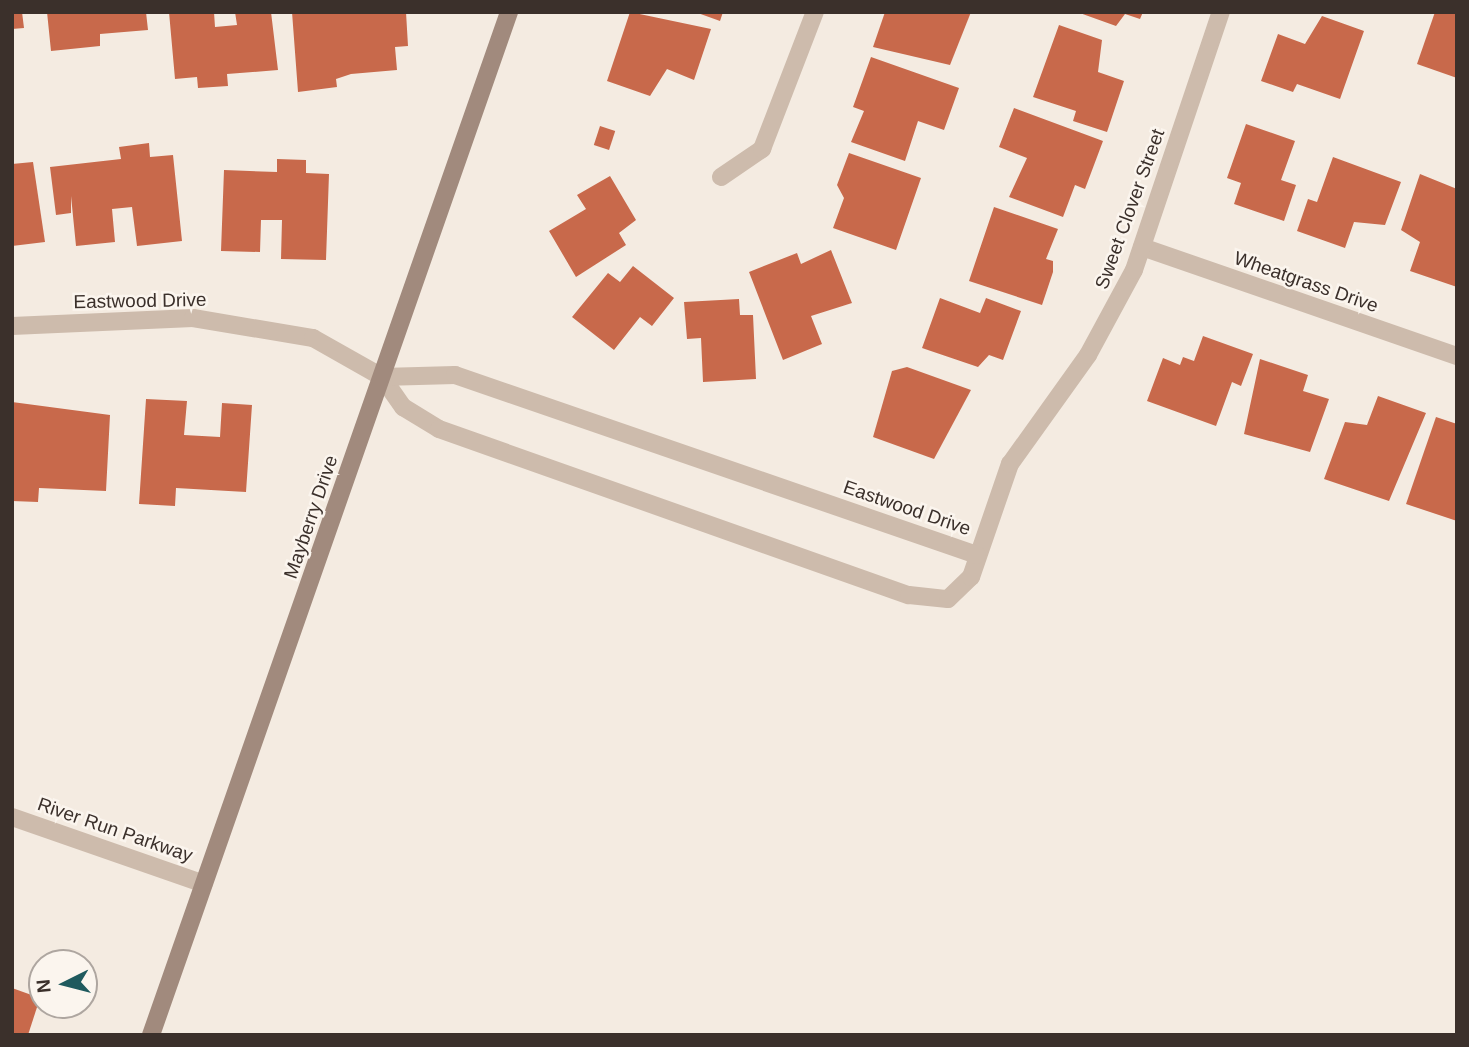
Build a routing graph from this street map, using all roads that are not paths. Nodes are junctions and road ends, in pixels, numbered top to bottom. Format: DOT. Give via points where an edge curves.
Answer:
graph roads {
  1 [pos="509,12"];
  2 [pos="815,12"];
  3 [pos="1221,12"];
  4 [pos="721,177"];
  5 [pos="1142,247"];
  6 [pos="12,326"];
  7 [pos="1457,356"];
  8 [pos="382,377"];
  9 [pos="977,555"];
  10 [pos="12,817"];
  11 [pos="204,884"];
  12 [pos="151,1035"];
  1 -- 8 [label="main road, Mayberry Drive"];
  2 -- 4 [label="street" via="762,149"];
  3 -- 5 [label="street, Sweet Clover Street"];
  5 -- 7 [label="street, Wheatgrass Drive"];
  5 -- 9 [label="street, Sweet Clover Street" via="1088,355 1010,464"];
  6 -- 8 [label="street, Eastwood Drive" via="193,318 256,324 313,338"];
  8 -- 9 [label="street, Eastwood Drive" via="455,375"];
  8 -- 9 [label="street, Eastwood Drive" via="403,407 439,429 909,595 932,601 960,592"];
  8 -- 11 [label="main road, Mayberry Drive"];
  10 -- 11 [label="street, River Run Parkway"];
  11 -- 12 [label="main road, Mayberry Drive"];
}
